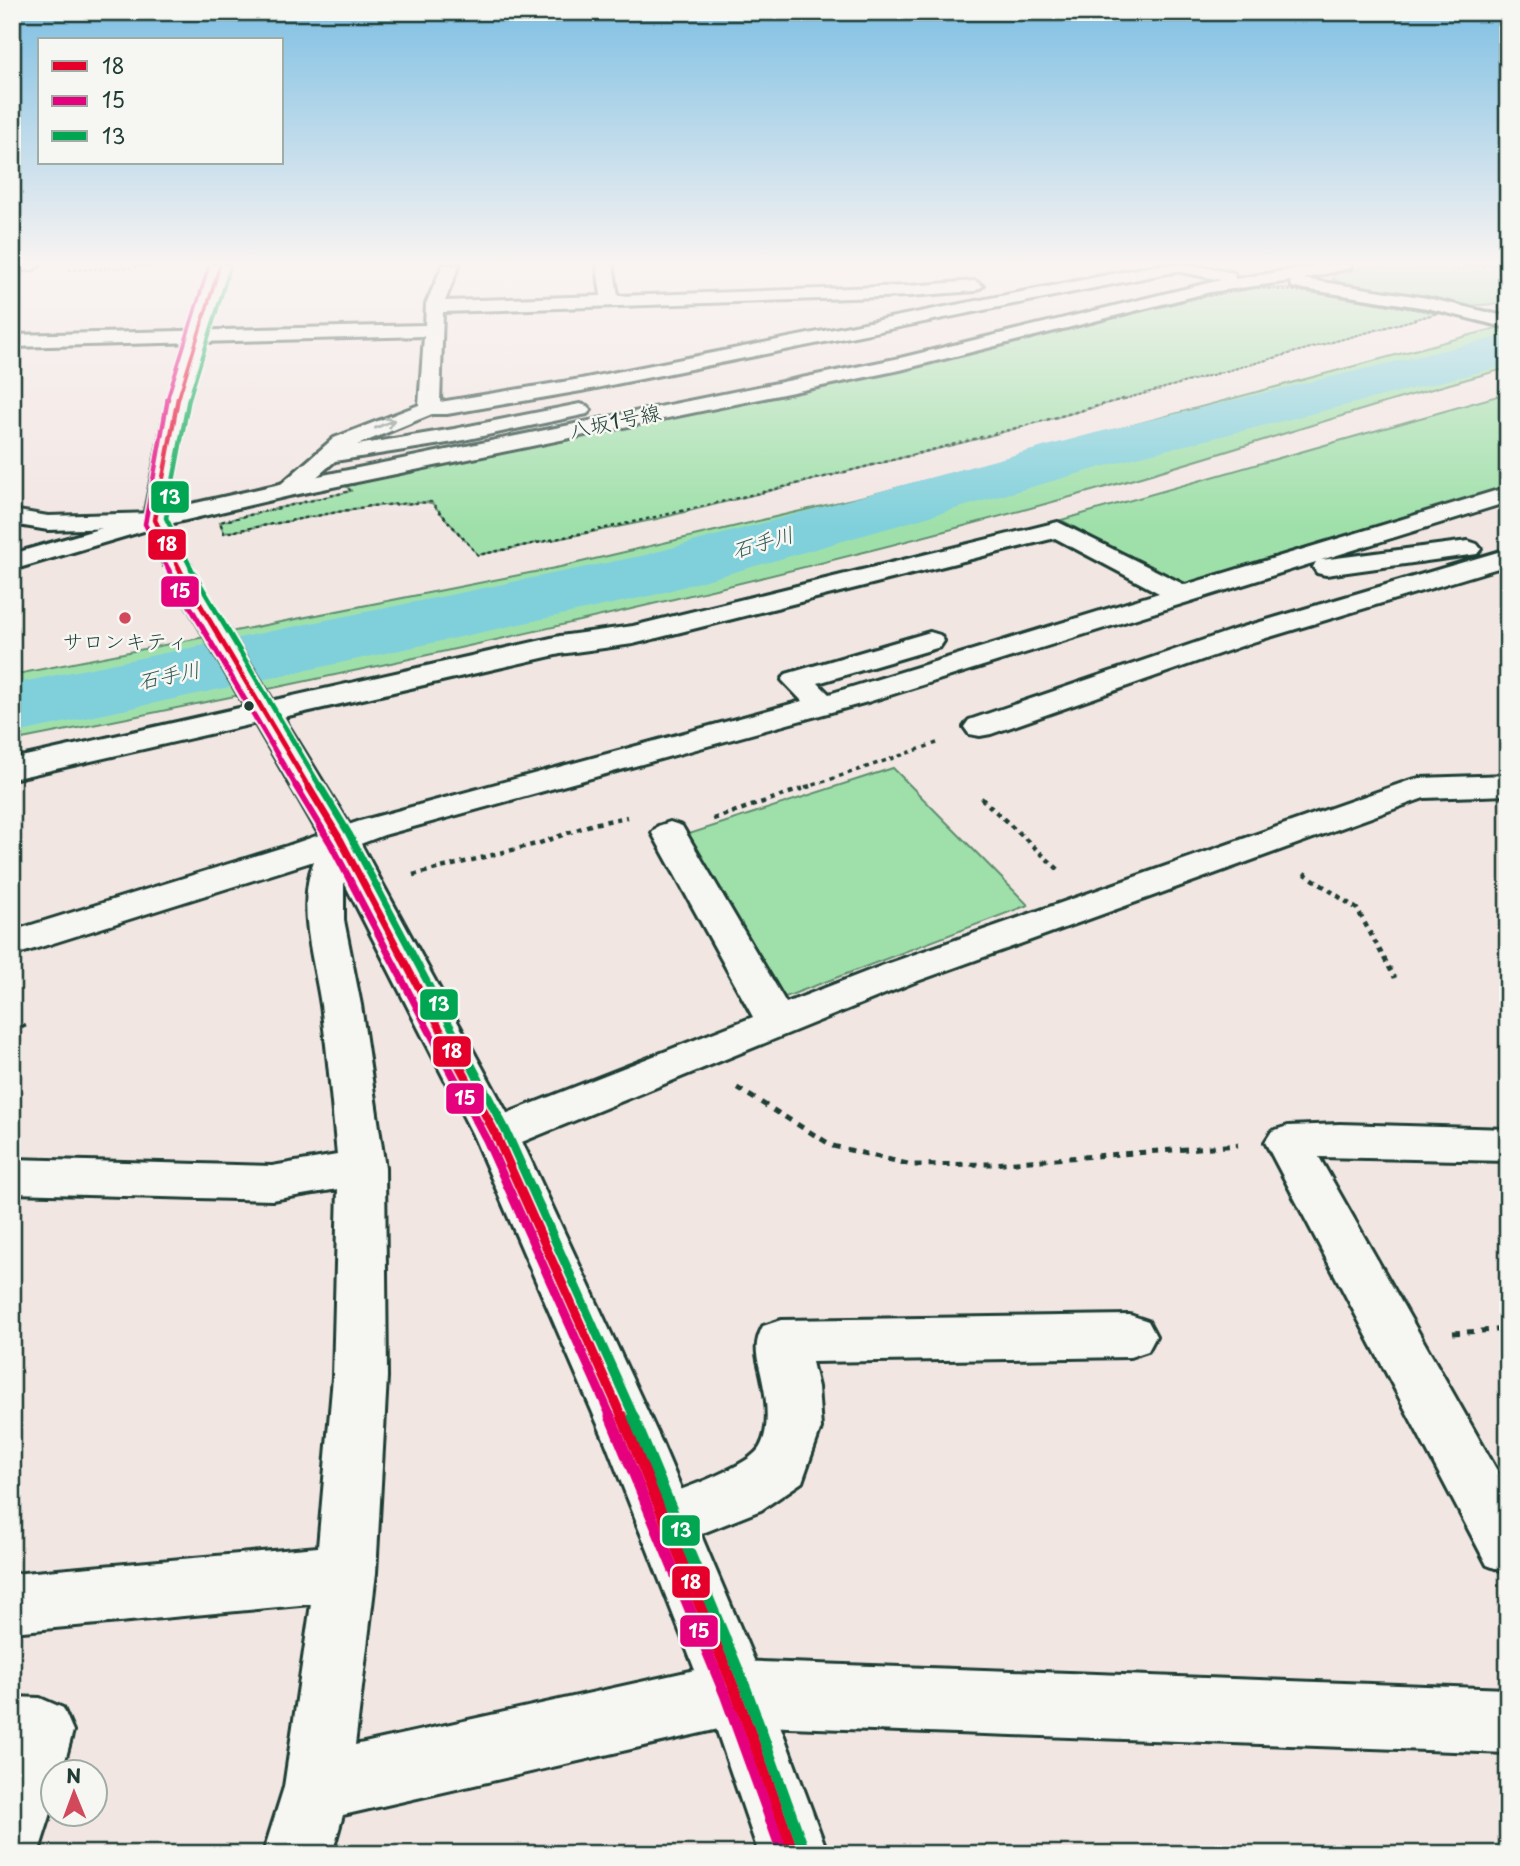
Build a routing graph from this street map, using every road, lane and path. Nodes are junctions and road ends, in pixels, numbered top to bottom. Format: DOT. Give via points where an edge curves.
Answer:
graph roads {
  1 [pos="192,352"];
  2 [pos="433,352"];
  3 [pos="747,352"];
  4 [pos="947,352"];
  5 [pos="976,352"];
  6 [pos="1295,352"];
  7 [pos="615,378"];
  8 [pos="429,408"];
  9 [pos="328,455"];
  10 [pos="289,489"];
  11 [pos="1508,494"];
  12 [pos="12,517"];
  13 [pos="155,520"];
  14 [pos="220,522"];
  15 [pos="1508,542"];
  16 [pos="1508,557"];
  17 [pos="12,562"];
  18 [pos="1274,566"];
  19 [pos="1183,595"];
  20 [pos="930,641"];
  21 [pos="823,705"];
  22 [pos="264,709"];
  23 [pos="979,727"];
  24 [pos="12,769"];
  25 [pos="1508,785"];
  26 [pos="981,798"];
  27 [pos="670,833"];
  28 [pos="340,839"];
  29 [pos="1261,844"];
  30 [pos="1094,903"];
  31 [pos="12,944"];
  32 [pos="1395,978"];
  33 [pos="777,1023"];
  34 [pos="26,1025"];
  35 [pos="12,1031"];
  36 [pos="688,1059"];
  37 [pos="496,1135"];
  38 [pos="1288,1142"];
  39 [pos="1508,1144"];
  40 [pos="362,1168"];
  41 [pos="12,1176"];
  42 [pos="1130,1335"];
  43 [pos="665,1521"];
  44 [pos="1508,1546"];
  45 [pos="346,1573"];
  46 [pos="12,1603"];
  47 [pos="736,1693"];
  48 [pos="1508,1721"];
  49 [pos="12,1730"];
  50 [pos="317,1787"];
  51 [pos="12,1835"];
  52 [pos="298,1854"];
  53 [pos="794,1854"];
  1 -- 13 [label="street" via="176,406"];
  2 -- 8 [label="street"];
  3 -- 7 [label="street"];
  4 -- 10 [label="street, 八坂1号線"];
  5 -- 14 [label="path" via="570,435 346,486 351,491"];
  6 -- 14 [label="path" via="985,437 656,519 478,555 431,502 370,506 224,533"];
  7 -- 8 [label="street"];
  7 -- 9 [label="street" via="650,396 456,436"];
  9 -- 8 [label="street, one-way" via="342,443"];
  9 -- 10 [label="street"];
  10 -- 13 [label="street, 八坂1号線"];
  11 -- 18 [label="street"];
  12 -- 13 [label="street" via="48,523"];
  13 -- 17 [label="street, 八坂1号線"];
  13 -- 22 [label="street"];
  15 -- 18 [label="street" via="1375,562 1302,569"];
  16 -- 23 [label="street" via="1243,636"];
  18 -- 19 [label="street"];
  19 -- 21 [label="street"];
  19 -- 22 [label="street" via="1058,530 633,635 560,645"];
  20 -- 21 [label="street" via="797,681"];
  21 -- 28 [label="street"];
  22 -- 24 [label="street"];
  22 -- 28 [label="street"];
  25 -- 29 [label="street" via="1420,788"];
  26 -- 30 [label="path"];
  27 -- 33 [label="street"];
  28 -- 31 [label="street"];
  28 -- 37 [label="street"];
  28 -- 40 [label="street" via="326,877 325,920"];
  29 -- 30 [label="street"];
  29 -- 32 [label="path" via="1357,909"];
  30 -- 33 [label="street"];
  33 -- 36 [label="street"];
  34 -- 35 [label="path"];
  36 -- 37 [label="street"];
  36 -- 38 [label="path" via="833,1146 912,1165 991,1164"];
  37 -- 43 [label="street"];
  38 -- 39 [label="street"];
  38 -- 44 [label="street"];
  40 -- 41 [label="street" via="272,1183"];
  40 -- 45 [label="street" via="360,1377"];
  42 -- 43 [label="street" via="781,1342 794,1428 782,1465 741,1492"];
  43 -- 47 [label="street"];
  45 -- 46 [label="street"];
  45 -- 50 [label="street"];
  47 -- 48 [label="street"];
  47 -- 50 [label="street"];
  47 -- 53 [label="street"];
  49 -- 51 [label="street" via="40,1731"];
  50 -- 52 [label="street"];
}
